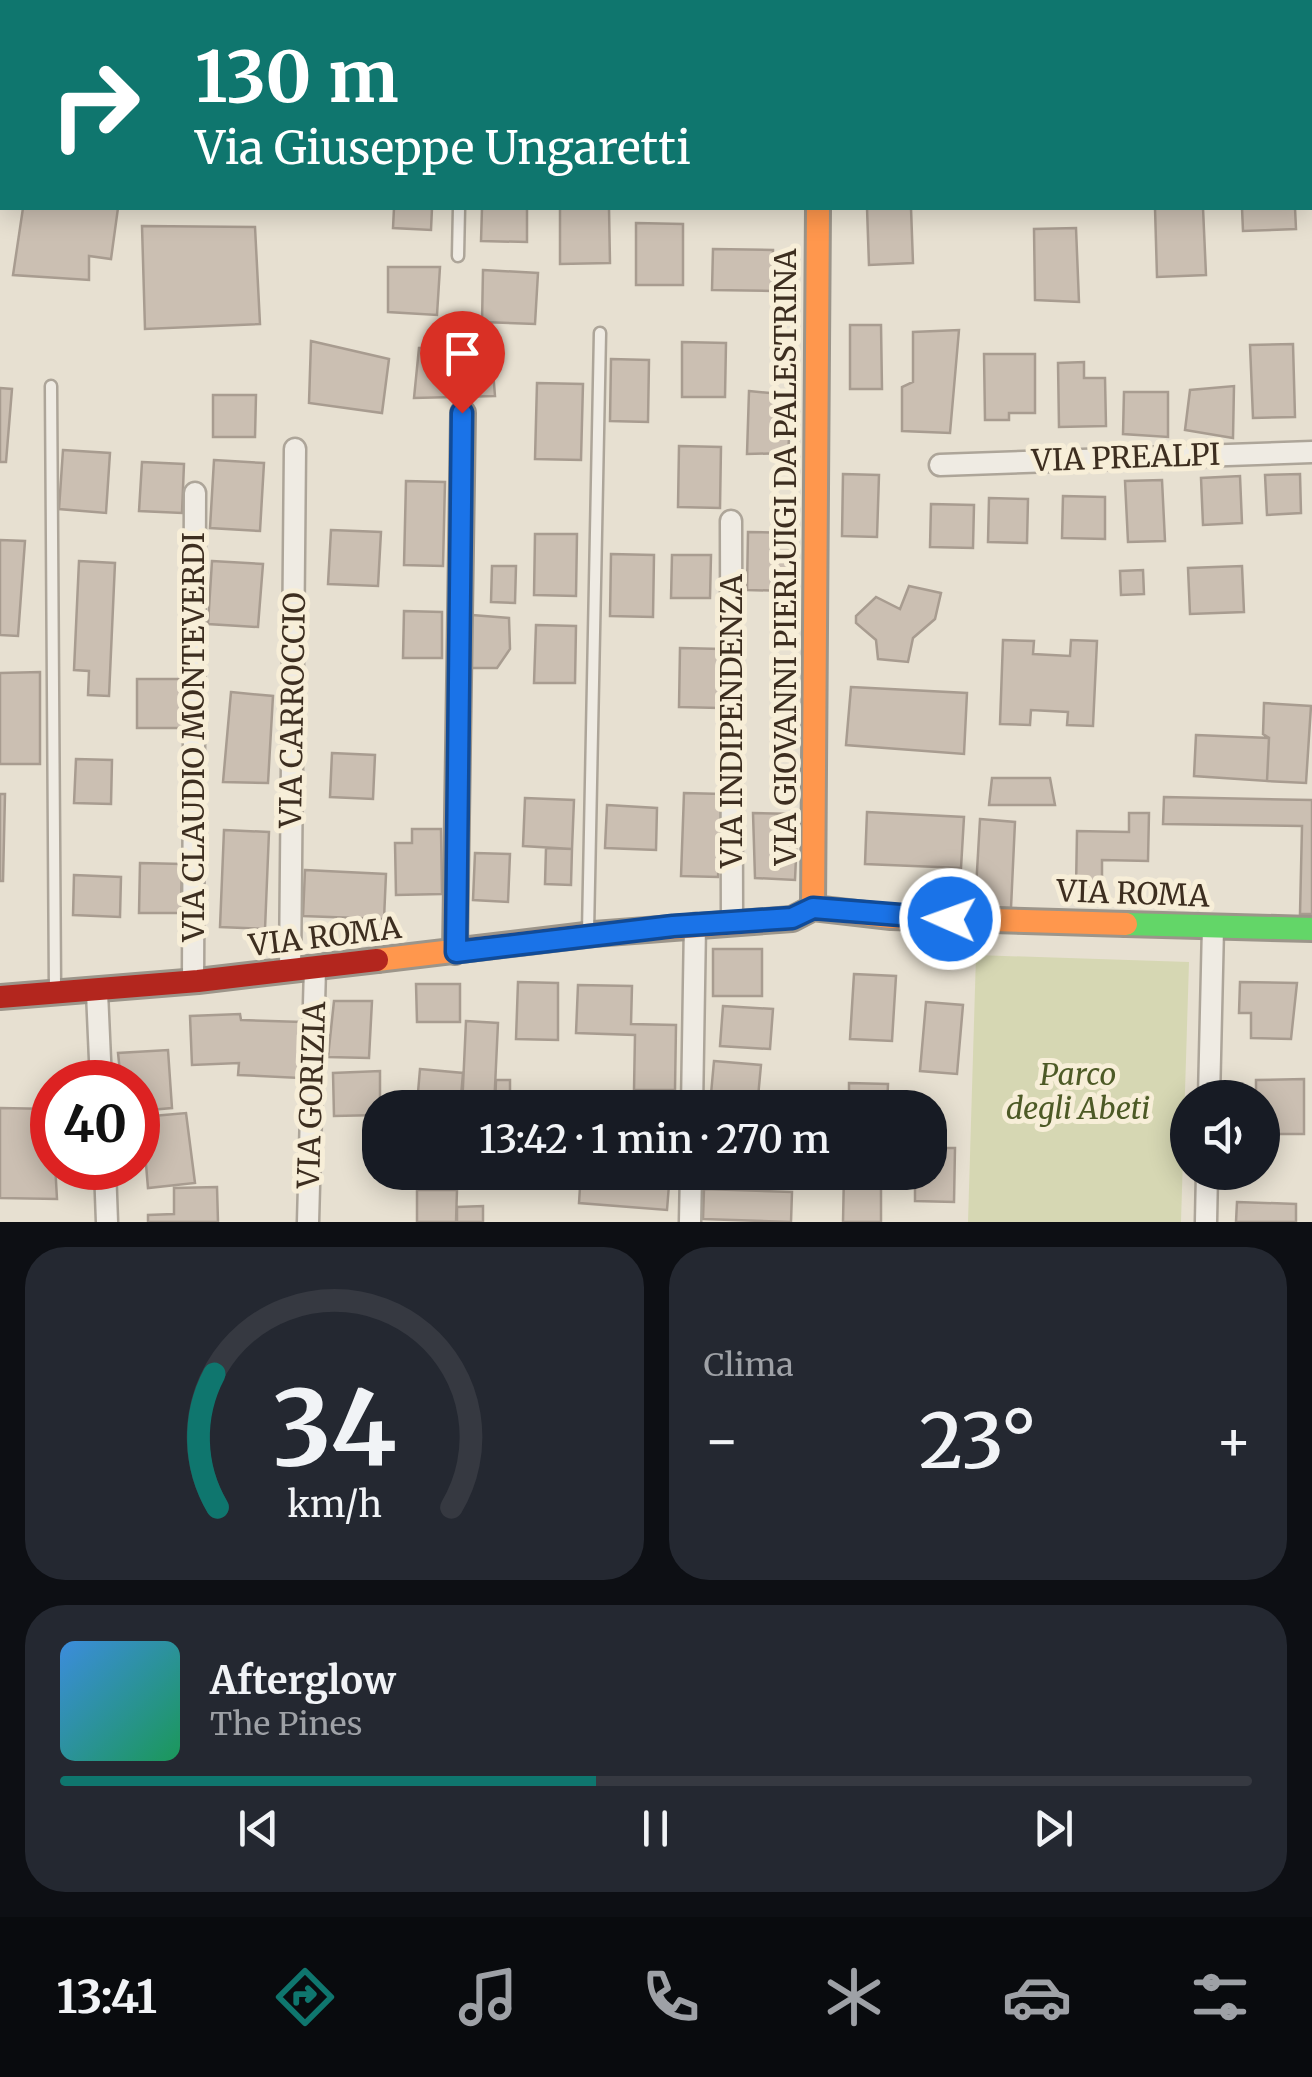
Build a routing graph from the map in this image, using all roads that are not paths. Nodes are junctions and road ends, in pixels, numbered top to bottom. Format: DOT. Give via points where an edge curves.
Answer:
graph roads {
  1 [pos="459,210"];
  2 [pos="818,210"];
  3 [pos="458,256"];
  4 [pos="600,334"];
  5 [pos="52,386"];
  6 [pos="462,413"];
  7 [pos="296,448"];
  8 [pos="1312,452"];
  9 [pos="940,465"];
  10 [pos="195,493"];
  11 [pos="732,521"];
  12 [pos="813,908"];
  13 [pos="732,921"];
  14 [pos="695,924"];
  15 [pos="1213,927"];
  16 [pos="1312,928"];
  17 [pos="588,935"];
  18 [pos="456,952"];
  19 [pos="315,968"];
  20 [pos="290,971"];
  21 [pos="193,982"];
  22 [pos="97,992"];
  23 [pos="55,995"];
  24 [pos="0,998"];
  25 [pos="100,1060"];
  26 [pos="1209,1080"];
  27 [pos="692,1090"];
  28 [pos="106,1190"];
  29 [pos="691,1190"];
  30 [pos="1207,1190"];
  31 [pos="107,1222"];
  32 [pos="308,1222"];
  33 [pos="690,1222"];
  34 [pos="1206,1222"];
  1 -- 3 [label="lane"];
  2 -- 12 [label="street, VIA GIOVANNI PIERLUIGI DA PALESTRINA"];
  4 -- 17 [label="lane"];
  5 -- 23 [label="lane"];
  6 -- 18 [label="street"];
  7 -- 20 [label="street, VIA CARROCCIO"];
  8 -- 9 [label="street, VIA PREALPI"];
  10 -- 21 [label="street, VIA CLAUDIO MONTEVERDI"];
  11 -- 13 [label="street, VIA INDIPENDENZA"];
  12 -- 13 [label="street, VIA ROMA" via="792,918"];
  12 -- 15 [label="street, VIA ROMA" via="891,917"];
  13 -- 14 [label="street, VIA ROMA"];
  14 -- 17 [label="street, VIA ROMA"];
  14 -- 27 [label="street"];
  15 -- 16 [label="street, VIA ROMA"];
  15 -- 26 [label="street"];
  17 -- 18 [label="street, VIA ROMA"];
  18 -- 19 [label="street, VIA ROMA"];
  19 -- 20 [label="street, VIA ROMA"];
  19 -- 32 [label="street, VIA GORIZIA"];
  20 -- 21 [label="street, VIA ROMA"];
  21 -- 22 [label="street, VIA ROMA"];
  22 -- 23 [label="street, VIA ROMA"];
  22 -- 25 [label="street"];
  23 -- 24 [label="street, VIA ROMA"];
  28 -- 31 [label="street"];
  29 -- 33 [label="street"];
  30 -- 34 [label="street"];
}
